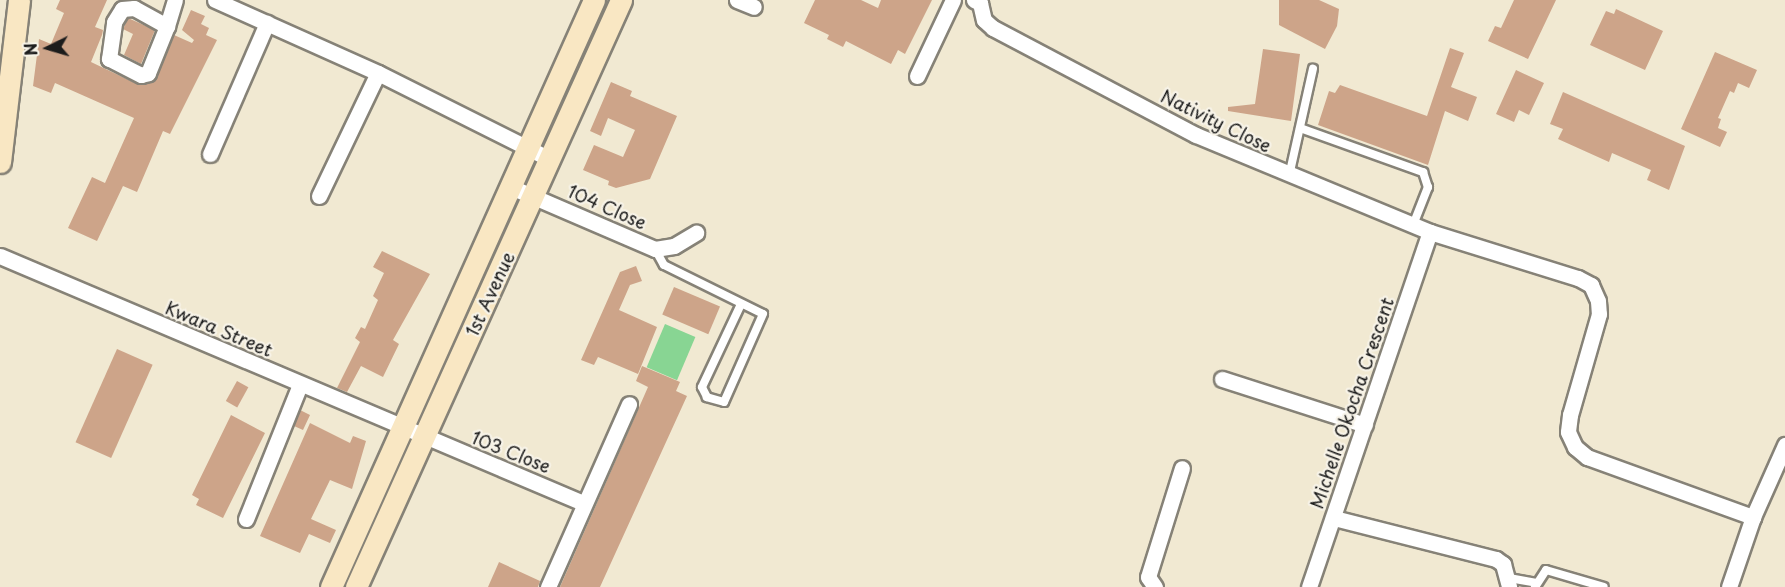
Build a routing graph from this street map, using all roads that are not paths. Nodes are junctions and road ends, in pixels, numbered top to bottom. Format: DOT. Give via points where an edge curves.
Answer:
graph roads {
  1 [pos="19,0"];
  2 [pos="175,0"];
  3 [pos="215,0"];
  4 [pos="594,0"];
  5 [pos="621,0"];
  6 [pos="737,0"];
  7 [pos="953,0"];
  8 [pos="974,0"];
  9 [pos="754,7"];
  10 [pos="267,23"];
  11 [pos="168,27"];
  12 [pos="1313,69"];
  13 [pos="378,73"];
  14 [pos="917,76"];
  15 [pos="4,88"];
  16 [pos="1300,128"];
  17 [pos="528,148"];
  18 [pos="210,153"];
  19 [pos="550,159"];
  20 [pos="0,162"];
  21 [pos="1288,176"];
  22 [pos="511,187"];
  23 [pos="319,196"];
  24 [pos="534,196"];
  25 [pos="1413,225"];
  26 [pos="1431,232"];
  27 [pos="696,233"];
  28 [pos="655,249"];
  29 [pos="0,256"];
  30 [pos="741,304"];
  31 [pos="1222,379"];
  32 [pos="300,385"];
  33 [pos="629,405"];
  34 [pos="1365,425"];
  35 [pos="401,429"];
  36 [pos="424,438"];
  37 [pos="1785,445"];
  38 [pos="1182,468"];
  39 [pos="584,503"];
  40 [pos="1753,517"];
  41 [pos="1334,518"];
  42 [pos="246,519"];
  43 [pos="1509,583"];
  44 [pos="1536,585"];
  45 [pos="331,587"];
  46 [pos="356,587"];
  47 [pos="548,587"];
  48 [pos="1155,587"];
  49 [pos="1309,587"];
  50 [pos="1604,587"];
  51 [pos="1729,587"];
  1 -- 15 [label="street"];
  2 -- 11 [label="street"];
  3 -- 10 [label="street"];
  4 -- 17 [label="street, 1st Avenue"];
  5 -- 19 [label="street, 1st Avenue"];
  6 -- 9 [label="street"];
  7 -- 14 [label="street"];
  8 -- 21 [label="street, Nativity Close" via="980,3 984,20 993,28 1196,135"];
  10 -- 13 [label="street"];
  10 -- 18 [label="street"];
  11 -- 11 [label="street" via="148,73 141,75 109,59 114,22 122,9 134,8"];
  12 -- 16 [label="lane"];
  13 -- 17 [label="street"];
  13 -- 23 [label="street"];
  15 -- 20 [label="street"];
  16 -- 21 [label="lane"];
  16 -- 25 [label="lane" via="1423,172 1428,187"];
  17 -- 19 [label="street"];
  17 -- 22 [label="street, 1st Avenue"];
  19 -- 24 [label="street, 1st Avenue"];
  21 -- 25 [label="street, Nativity Close"];
  22 -- 24 [label="street, 104 Close"];
  22 -- 35 [label="street, 1st Avenue"];
  24 -- 28 [label="street, 104 Close"];
  24 -- 36 [label="street, 1st Avenue"];
  25 -- 26 [label="street, Nativity Close"];
  26 -- 34 [label="street, Michelle Okocha Crescent"];
  26 -- 40 [label="street, Nativity Close" via="1591,285 1599,314 1570,416 1568,432 1575,447 1587,457"];
  27 -- 28 [label="street, 104 Close" via="674,246"];
  28 -- 30 [label="lane" via="664,265"];
  29 -- 32 [label="street, Kwara Street"];
  30 -- 30 [label="lane" via="702,387 707,397 724,402 763,320 763,314"];
  31 -- 34 [label="street"];
  32 -- 35 [label="street, Kwara Street"];
  32 -- 42 [label="street"];
  33 -- 39 [label="street"];
  34 -- 41 [label="street, Michelle Okocha Crescent"];
  35 -- 36 [label="street, Kwara Street"];
  35 -- 45 [label="street, 1st Avenue"];
  36 -- 39 [label="street, 103 Close"];
  36 -- 46 [label="street, 1st Avenue"];
  37 -- 40 [label="street"];
  38 -- 48 [label="street" via="1148,577"];
  39 -- 47 [label="street"];
  40 -- 51 [label="street"];
  41 -- 43 [label="street" via="1496,559 1503,564"];
  41 -- 49 [label="street, Michelle Okocha Crescent"];
  43 -- 44 [label="lane"];
  44 -- 50 [label="lane" via="1546,570"];
}
